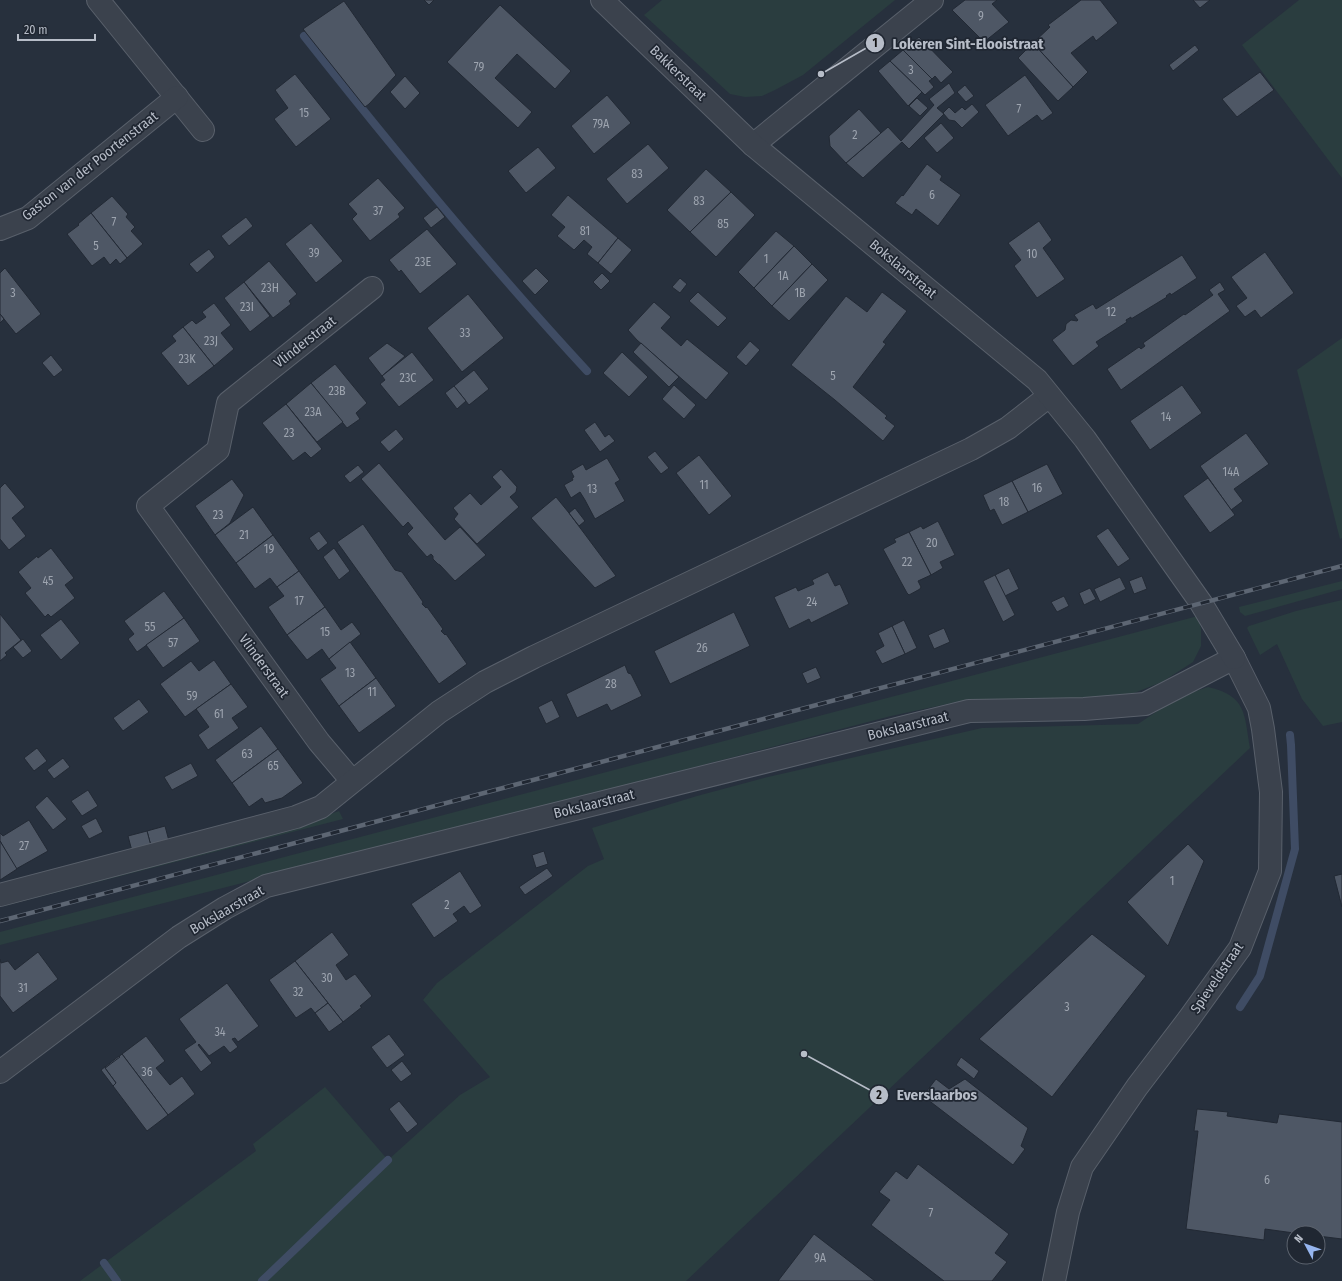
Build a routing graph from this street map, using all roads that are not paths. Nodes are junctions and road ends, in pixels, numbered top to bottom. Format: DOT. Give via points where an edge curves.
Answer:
graph roads {
  1 [pos="98,0"];
  2 [pos="602,0"];
  3 [pos="932,0"];
  4 [pos="177,97"];
  5 [pos="203,130"];
  6 [pos="753,145"];
  7 [pos="0,229"];
  8 [pos="372,288"];
  9 [pos="1050,396"];
  10 [pos="1218,630"];
  11 [pos="1234,658"];
  12 [pos="352,780"];
  13 [pos="0,895"];
  14 [pos="0,1072"];
  15 [pos="1054,1281"];
  1 -- 4 [label="street"];
  2 -- 6 [label="street, Bakkerstraat"];
  3 -- 6 [label="street"];
  4 -- 5 [label="street"];
  4 -- 7 [label="street, Gaston van der Poortenstraat" via="28,218"];
  6 -- 9 [label="street, Bokslaarstraat" via="1037,380"];
  8 -- 12 [label="street, Vlinderstraat" via="228,403 218,450 148,506 319,742"];
  9 -- 10 [label="street, Bokslaarstraat" via="1085,439"];
  9 -- 12 [label="street" via="1008,428 970,449 485,682 439,712"];
  10 -- 11 [label="street, Spieveldstraat"];
  11 -- 14 [label="street, Bokslaarstraat" via="1145,704 1084,709 969,711 266,886 180,937"];
  11 -- 15 [label="street, Spieveldstraat" via="1259,708 1263,729 1271,792 1270,871 1240,948 1137,1087 1082,1167 1068,1212"];
  12 -- 13 [label="street" via="321,807 296,817"];
}
